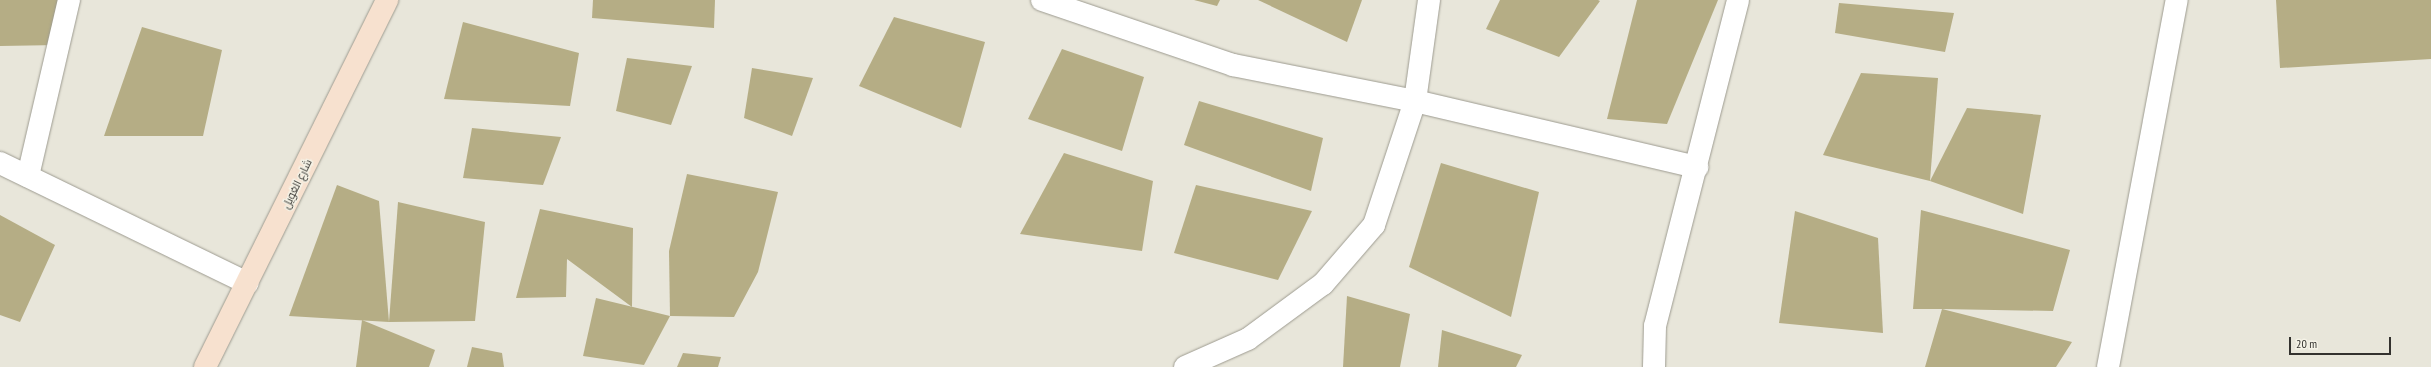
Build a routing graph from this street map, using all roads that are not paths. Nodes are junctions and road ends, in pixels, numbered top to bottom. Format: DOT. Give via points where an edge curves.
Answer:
graph roads {
  1 [pos="69,0"];
  2 [pos="388,0"];
  3 [pos="1042,0"];
  4 [pos="1429,0"];
  5 [pos="1738,0"];
  6 [pos="2176,0"];
  7 [pos="1415,101"];
  8 [pos="0,163"];
  9 [pos="1697,167"];
  10 [pos="28,176"];
  11 [pos="247,283"];
  12 [pos="205,367"];
  13 [pos="1185,367"];
  14 [pos="1654,367"];
  15 [pos="2108,367"];
  1 -- 10 [label="street"];
  2 -- 11 [label="street, شارع الغويل"];
  3 -- 7 [label="street" via="1233,65"];
  4 -- 7 [label="street"];
  5 -- 9 [label="street"];
  6 -- 15 [label="street"];
  7 -- 9 [label="street"];
  7 -- 13 [label="street" via="1374,225 1323,284 1248,339"];
  8 -- 10 [label="street"];
  9 -- 14 [label="street" via="1655,326"];
  10 -- 11 [label="street"];
  11 -- 12 [label="street, شارع الغويل"];
}
